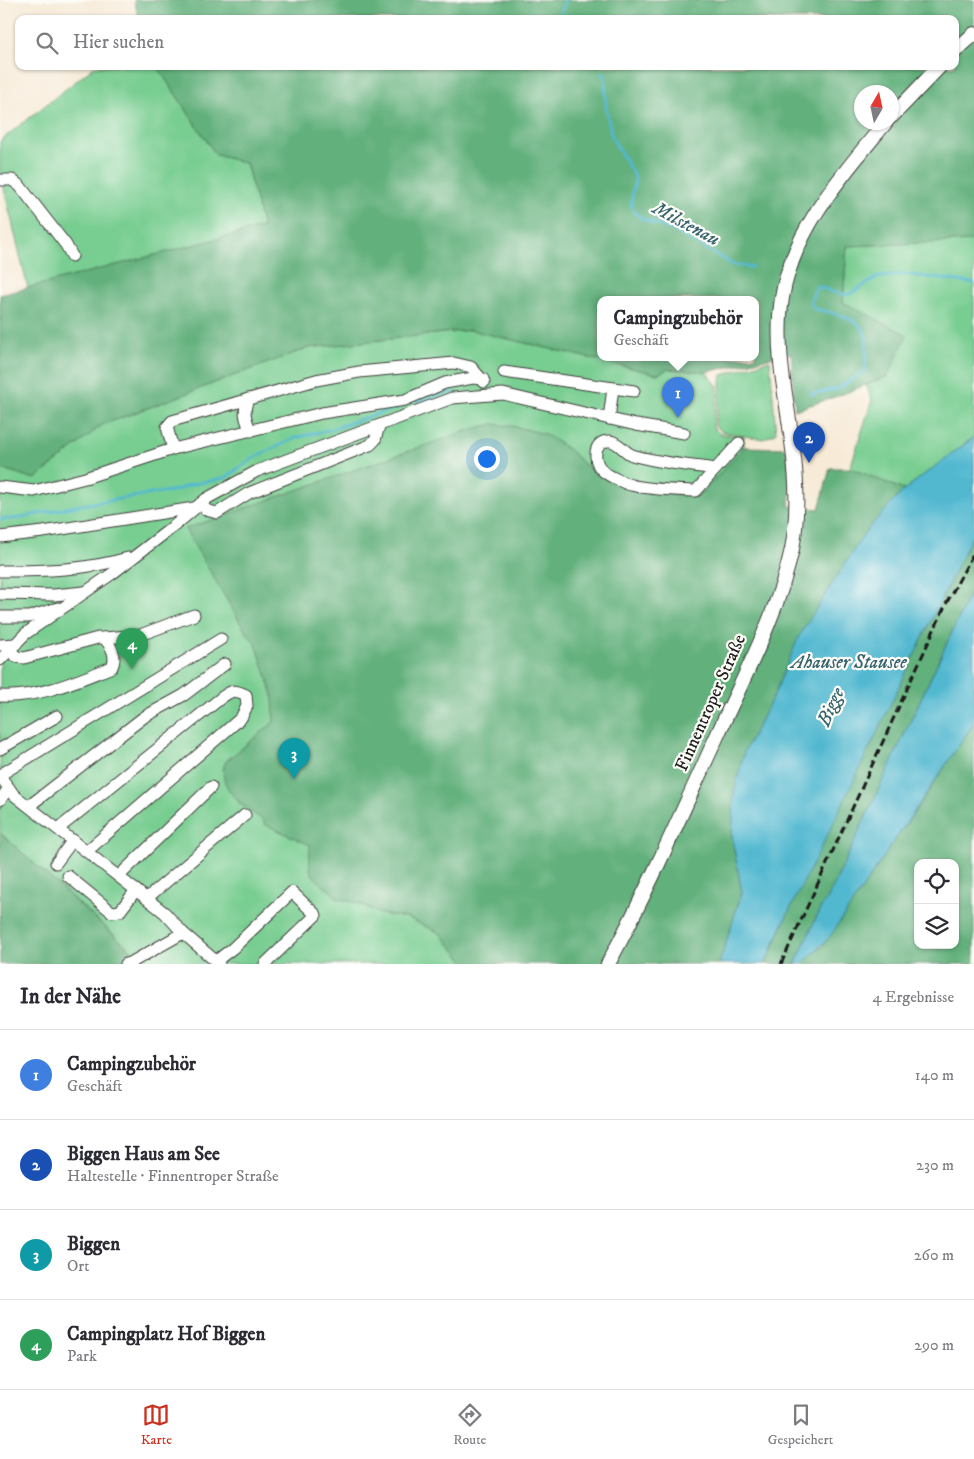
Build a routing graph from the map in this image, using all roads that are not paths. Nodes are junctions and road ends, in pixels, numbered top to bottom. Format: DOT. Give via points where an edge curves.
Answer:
graph roads {
  1 [pos="974,34"];
  2 [pos="959,47"];
  3 [pos="936,70"];
  4 [pos="899,109"];
  5 [pos="879,130"];
  6 [pos="0,180"];
  7 [pos="72,256"];
  8 [pos="504,372"];
  9 [pos="483,380"];
  10 [pos="613,388"];
  11 [pos="634,391"];
  12 [pos="488,396"];
  13 [pos="248,399"];
  14 [pos="609,419"];
  15 [pos="379,426"];
  16 [pos="251,431"];
  17 [pos="684,433"];
  18 [pos="740,443"];
  19 [pos="173,449"];
  20 [pos="716,469"];
  21 [pos="0,487"];
  22 [pos="198,506"];
  23 [pos="0,537"];
  24 [pos="135,556"];
  25 [pos="0,571"];
  26 [pos="86,592"];
  27 [pos="0,594"];
  28 [pos="65,607"];
  29 [pos="194,615"];
  30 [pos="0,617"];
  31 [pos="104,638"];
  32 [pos="221,639"];
  33 [pos="8,646"];
  34 [pos="0,660"];
  35 [pos="225,664"];
  36 [pos="0,696"];
  37 [pos="57,716"];
  38 [pos="0,749"];
  39 [pos="0,775"];
  40 [pos="211,787"];
  41 [pos="9,788"];
  42 [pos="0,800"];
  43 [pos="29,806"];
  44 [pos="245,815"];
  45 [pos="58,828"];
  46 [pos="73,840"];
  47 [pos="87,851"];
  48 [pos="56,863"];
  49 [pos="68,876"];
  50 [pos="119,876"];
  51 [pos="136,890"];
  52 [pos="147,898"];
  53 [pos="183,934"];
  54 [pos="217,962"];
  55 [pos="130,963"];
  56 [pos="265,964"];
  57 [pos="608,964"];
  1 -- 2 [label="main road"];
  3 -- 4 [label="main road"];
  5 -- 57 [label="main road, Finnentroper Straße" via="820,206 807,228 782,298 780,353 797,492 794,532 777,601 648,885"];
  6 -- 7 [label="lane" via="12,180 20,186"];
  8 -- 10 [label="lane"];
  9 -- 12 [label="lane"];
  9 -- 13 [label="lane" via="471,367 454,363 359,372"];
  9 -- 16 [label="lane" via="473,378 445,383 405,400 341,409"];
  10 -- 11 [label="lane"];
  10 -- 14 [label="lane"];
  12 -- 14 [label="lane" via="503,394"];
  12 -- 15 [label="lane" via="452,398"];
  13 -- 16 [label="lane" via="244,409"];
  13 -- 19 [label="lane" via="172,421 167,427"];
  14 -- 17 [label="lane"];
  15 -- 22 [label="lane" via="257,471"];
  15 -- 22 [label="lane" via="370,445 249,493 217,513"];
  16 -- 19 [label="lane"];
  18 -- 20 [label="lane"];
  19 -- 21 [label="lane" via="34,491"];
  20 -- 20 [label="lane" via="696,491 631,485 601,471 596,450 602,442 610,441 630,454"];
  22 -- 23 [label="lane"];
  22 -- 24 [label="lane"];
  24 -- 25 [label="lane" via="86,567"];
  24 -- 26 [label="lane"];
  26 -- 27 [label="lane"];
  26 -- 28 [label="lane"];
  28 -- 30 [label="lane" via="28,617"];
  28 -- 33 [label="lane"];
  29 -- 31 [label="lane" via="140,634"];
  31 -- 33 [label="lane" via="24,658 17,657"];
  31 -- 36 [label="lane" via="115,655 112,668 50,691"];
  32 -- 39 [label="lane"];
  33 -- 34 [label="lane"];
  35 -- 43 [label="lane" via="184,695 144,716"];
  37 -- 38 [label="lane"];
  39 -- 41 [label="lane"];
  40 -- 50 [label="lane"];
  41 -- 42 [label="lane"];
  41 -- 43 [label="lane"];
  43 -- 45 [label="lane"];
  44 -- 52 [label="lane"];
  45 -- 46 [label="lane"];
  45 -- 47 [label="lane" via="231,690 246,695 247,706 240,718"];
  46 -- 47 [label="lane"];
  46 -- 48 [label="lane"];
  47 -- 50 [label="lane"];
  49 -- 51 [label="lane" via="112,912 120,911"];
  50 -- 51 [label="lane"];
  51 -- 52 [label="lane"];
  52 -- 53 [label="lane"];
  53 -- 54 [label="lane"];
  53 -- 55 [label="lane"];
  54 -- 56 [label="lane" via="292,892 316,915"];
}
